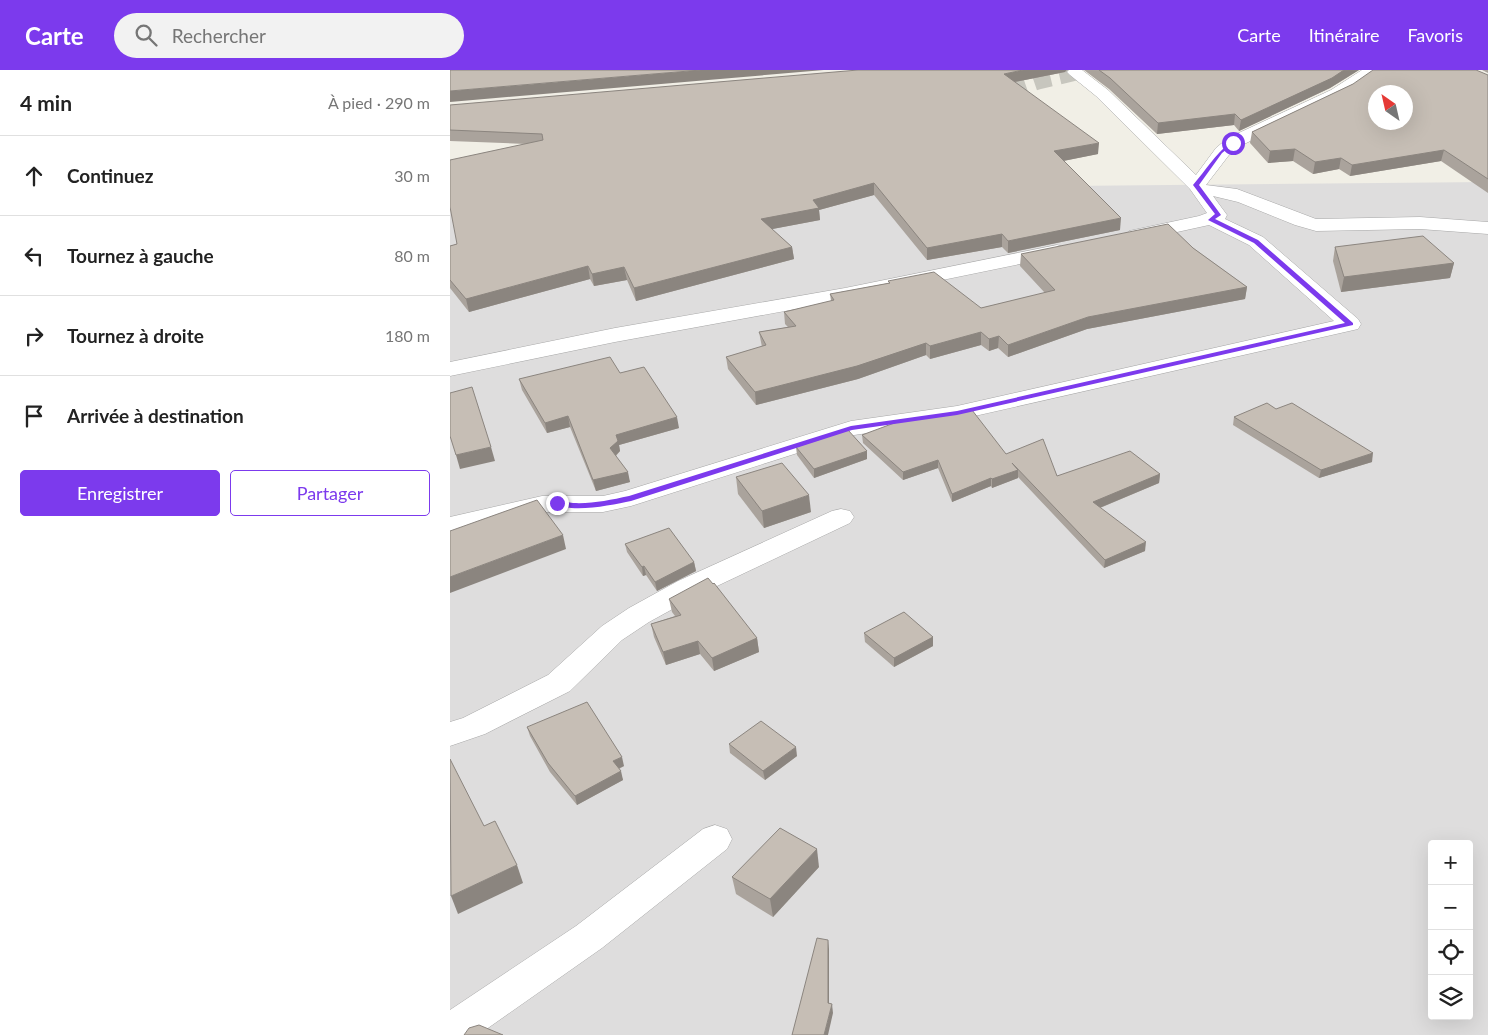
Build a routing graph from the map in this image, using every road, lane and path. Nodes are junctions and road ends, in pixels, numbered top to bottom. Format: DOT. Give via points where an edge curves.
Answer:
graph roads {
  1 [pos="1371,70"];
  2 [pos="1075,72"];
  3 [pos="1198,188"];
  4 [pos="1211,220"];
  5 [pos="1488,228"];
  6 [pos="1119,238"];
  7 [pos="1071,248"];
  8 [pos="450,369"];
  9 [pos="841,517"];
  10 [pos="450,525"];
  11 [pos="450,734"];
  12 [pos="714,839"];
  13 [pos="450,1032"];
  1 -- 3 [label="street" via="1341,92 1265,125 1233,143 1220,152"];
  2 -- 3 [label="street" via="1102,93"];
  3 -- 4 [label="street" via="1218,215"];
  3 -- 5 [label="street" via="1226,192 1300,222 1316,225 1420,223"];
  4 -- 6 [label="street"];
  4 -- 10 [label="street" via="1256,242 1350,324 957,413 851,428 631,498 603,504 542,504"];
  7 -- 8 [label="street"];
  9 -- 11 [label="street" via="688,588 639,615 612,633 559,684 474,726"];
  12 -- 13 [label="street" via="589,937"];
}
